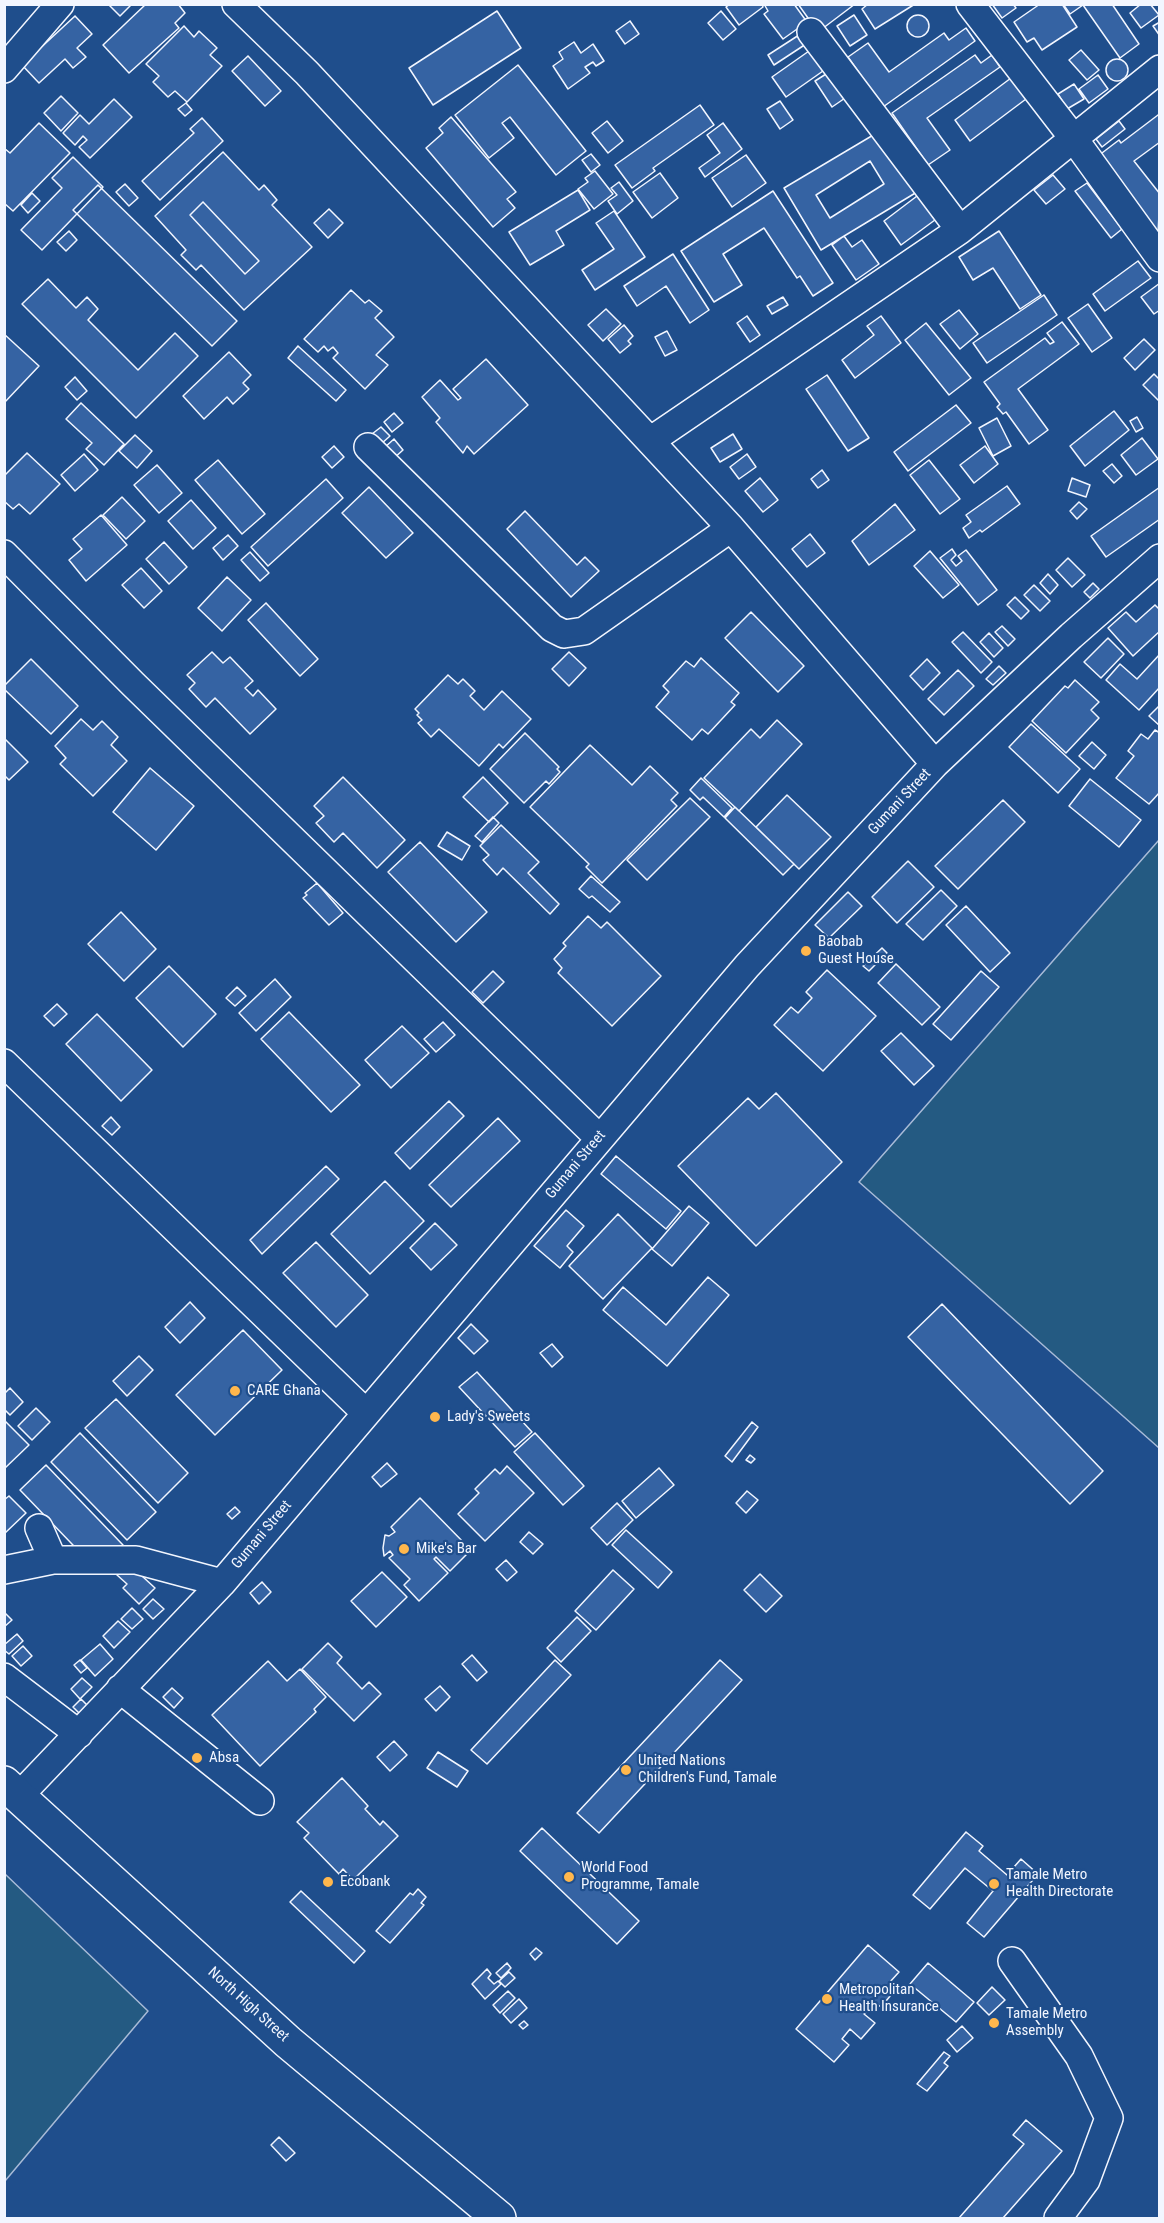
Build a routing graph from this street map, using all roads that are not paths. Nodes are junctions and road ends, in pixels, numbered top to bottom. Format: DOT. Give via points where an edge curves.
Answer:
graph roads {
  1 [pos="60,4"];
  2 [pos="236,4"];
  3 [pos="970,4"];
  4 [pos="812,32"];
  5 [pos="4,69"];
  6 [pos="1160,69"];
  7 [pos="1074,139"];
  8 [pos="960,230"];
  9 [pos="1160,258"];
  10 [pos="650,441"];
  11 [pos="368,447"];
  12 [pos="731,528"];
  13 [pos="4,554"];
  14 [pos="1160,558"];
  15 [pos="935,764"];
  16 [pos="4,1063"];
  17 [pos="599,1138"];
  18 [pos="366,1413"];
  19 [pos="39,1528"];
  20 [pos="53,1560"];
  21 [pos="4,1570"];
  22 [pos="222,1582"];
  23 [pos="4,1677"];
  24 [pos="120,1689"];
  25 [pos="79,1734"];
  26 [pos="12,1790"];
  27 [pos="260,1801"];
  28 [pos="1012,1961"];
  29 [pos="500,2218"];
  30 [pos="1058,2218"];
  1 -- 5 [label="street"];
  2 -- 10 [label="street" via="307,73"];
  3 -- 7 [label="street"];
  4 -- 8 [label="street"];
  6 -- 7 [label="street"];
  7 -- 8 [label="street"];
  7 -- 9 [label="street"];
  8 -- 10 [label="street"];
  10 -- 12 [label="street"];
  11 -- 12 [label="street" via="552,628 564,634 584,631"];
  12 -- 15 [label="street"];
  13 -- 17 [label="street"];
  14 -- 15 [label="street, Gumani Street"];
  15 -- 17 [label="street, Gumani Street" via="747,966"];
  16 -- 18 [label="street"];
  17 -- 18 [label="street, Gumani Street"];
  18 -- 22 [label="street, Gumani Street"];
  19 -- 20 [label="street"];
  20 -- 21 [label="street"];
  20 -- 22 [label="street" via="136,1560"];
  22 -- 24 [label="street, Gumani Street"];
  23 -- 25 [label="street"];
  24 -- 25 [label="street, Gumani Street"];
  24 -- 27 [label="street"];
  25 -- 26 [label="street, Gumani Street"];
  26 -- 29 [label="highway, North High Street" via="288,2042"];
  28 -- 30 [label="street" via="1079,2056 1109,2118 1086,2180"];
}
